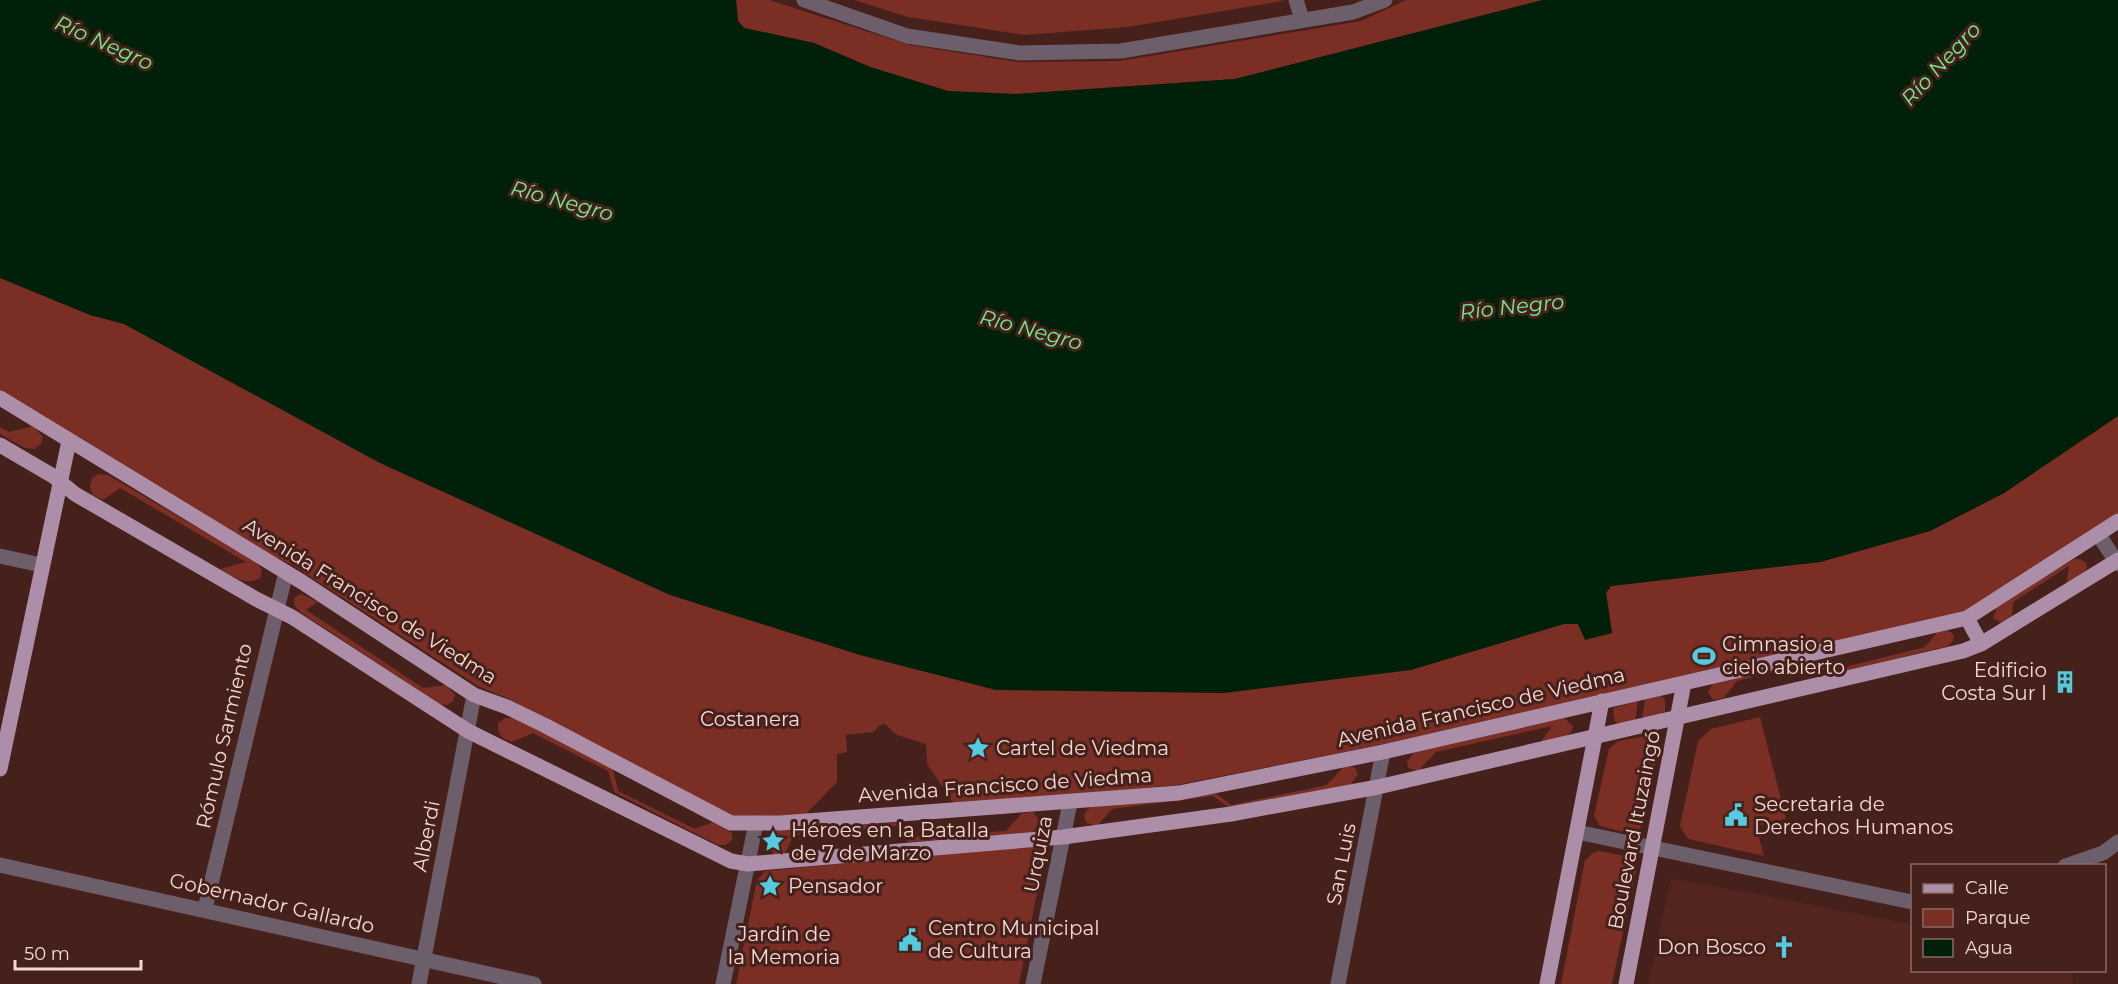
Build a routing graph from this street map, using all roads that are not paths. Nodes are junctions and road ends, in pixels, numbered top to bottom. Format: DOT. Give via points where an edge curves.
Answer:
graph roads {
  1 [pos="804,0"];
  2 [pos="1296,0"];
  3 [pos="1385,0"];
  4 [pos="1302,19"];
  5 [pos="0,398"];
  6 [pos="69,441"];
  7 [pos="0,445"];
  8 [pos="59,481"];
  9 [pos="2118,521"];
  10 [pos="2098,534"];
  11 [pos="0,556"];
  12 [pos="2117,562"];
  13 [pos="41,565"];
  14 [pos="286,572"];
  15 [pos="276,609"];
  16 [pos="1967,618"];
  17 [pos="1981,644"];
  18 [pos="1684,683"];
  19 [pos="474,695"];
  20 [pos="1602,701"];
  21 [pos="1677,718"];
  22 [pos="468,731"];
  23 [pos="1596,737"];
  24 [pos="1383,752"];
  25 [pos="0,769"];
  26 [pos="1378,787"];
  27 [pos="1070,802"];
  28 [pos="756,823"];
  29 [pos="1577,832"];
  30 [pos="1063,837"];
  31 [pos="2118,842"];
  32 [pos="1652,848"];
  33 [pos="748,864"];
  34 [pos="2071,864"];
  35 [pos="0,865"];
  36 [pos="1911,903"];
  37 [pos="205,909"];
  38 [pos="424,960"];
  39 [pos="419,984"];
  40 [pos="534,984"];
  41 [pos="723,984"];
  42 [pos="1033,984"];
  43 [pos="1338,984"];
  44 [pos="1547,984"];
  45 [pos="1626,984"];
  1 -- 4 [label="street" via="907,36 1020,53 1121,51"];
  2 -- 4 [label="street"];
  3 -- 4 [label="street" via="1353,12"];
  5 -- 6 [label="main road, Avenida Francisco de Viedma"];
  6 -- 8 [label="main road"];
  6 -- 14 [label="main road, Avenida Francisco de Viedma"];
  7 -- 8 [label="main road"];
  8 -- 13 [label="main road"];
  8 -- 15 [label="main road" via="85,500"];
  9 -- 10 [label="main road, Avenida Francisco de Viedma"];
  10 -- 12 [label="street"];
  10 -- 16 [label="main road, Avenida Francisco de Viedma"];
  11 -- 13 [label="street"];
  12 -- 17 [label="main road"];
  13 -- 25 [label="main road"];
  14 -- 15 [label="street, Rómulo Sarmiento"];
  14 -- 19 [label="main road, Avenida Francisco de Viedma"];
  15 -- 22 [label="main road"];
  15 -- 37 [label="street, Rómulo Sarmiento"];
  16 -- 17 [label="main road"];
  16 -- 18 [label="main road, Avenida Francisco de Viedma"];
  17 -- 21 [label="main road"];
  18 -- 20 [label="main road, Avenida Francisco de Viedma"];
  18 -- 21 [label="main road, Boulevard Ituzaingó"];
  19 -- 22 [label="street, Alberdi"];
  19 -- 28 [label="main road, Avenida Francisco de Viedma" via="544,725 731,823"];
  20 -- 23 [label="main road"];
  20 -- 24 [label="main road, Avenida Francisco de Viedma"];
  21 -- 23 [label="main road"];
  21 -- 32 [label="main road, Boulevard Ituzaingó"];
  22 -- 33 [label="main road" via="731,861"];
  22 -- 38 [label="street, Alberdi"];
  23 -- 26 [label="main road"];
  23 -- 29 [label="main road"];
  24 -- 26 [label="street, San Luis"];
  24 -- 27 [label="main road, Avenida Francisco de Viedma" via="1179,793"];
  26 -- 30 [label="main road" via="1231,814"];
  26 -- 43 [label="street, San Luis"];
  27 -- 28 [label="main road, Avenida Francisco de Viedma"];
  27 -- 30 [label="street, Urquiza"];
  28 -- 33 [label="street"];
  29 -- 32 [label="street"];
  29 -- 44 [label="main road"];
  30 -- 33 [label="main road"];
  30 -- 42 [label="street, Urquiza"];
  31 -- 34 [label="street" via="2103,853"];
  32 -- 36 [label="street"];
  32 -- 45 [label="main road, Boulevard Ituzaingó"];
  33 -- 41 [label="street"];
  35 -- 37 [label="street, Gobernador Gallardo"];
  37 -- 38 [label="street, Gobernador Gallardo"];
  38 -- 39 [label="street, Alberdi"];
  38 -- 40 [label="street, Gobernador Gallardo"];
}
